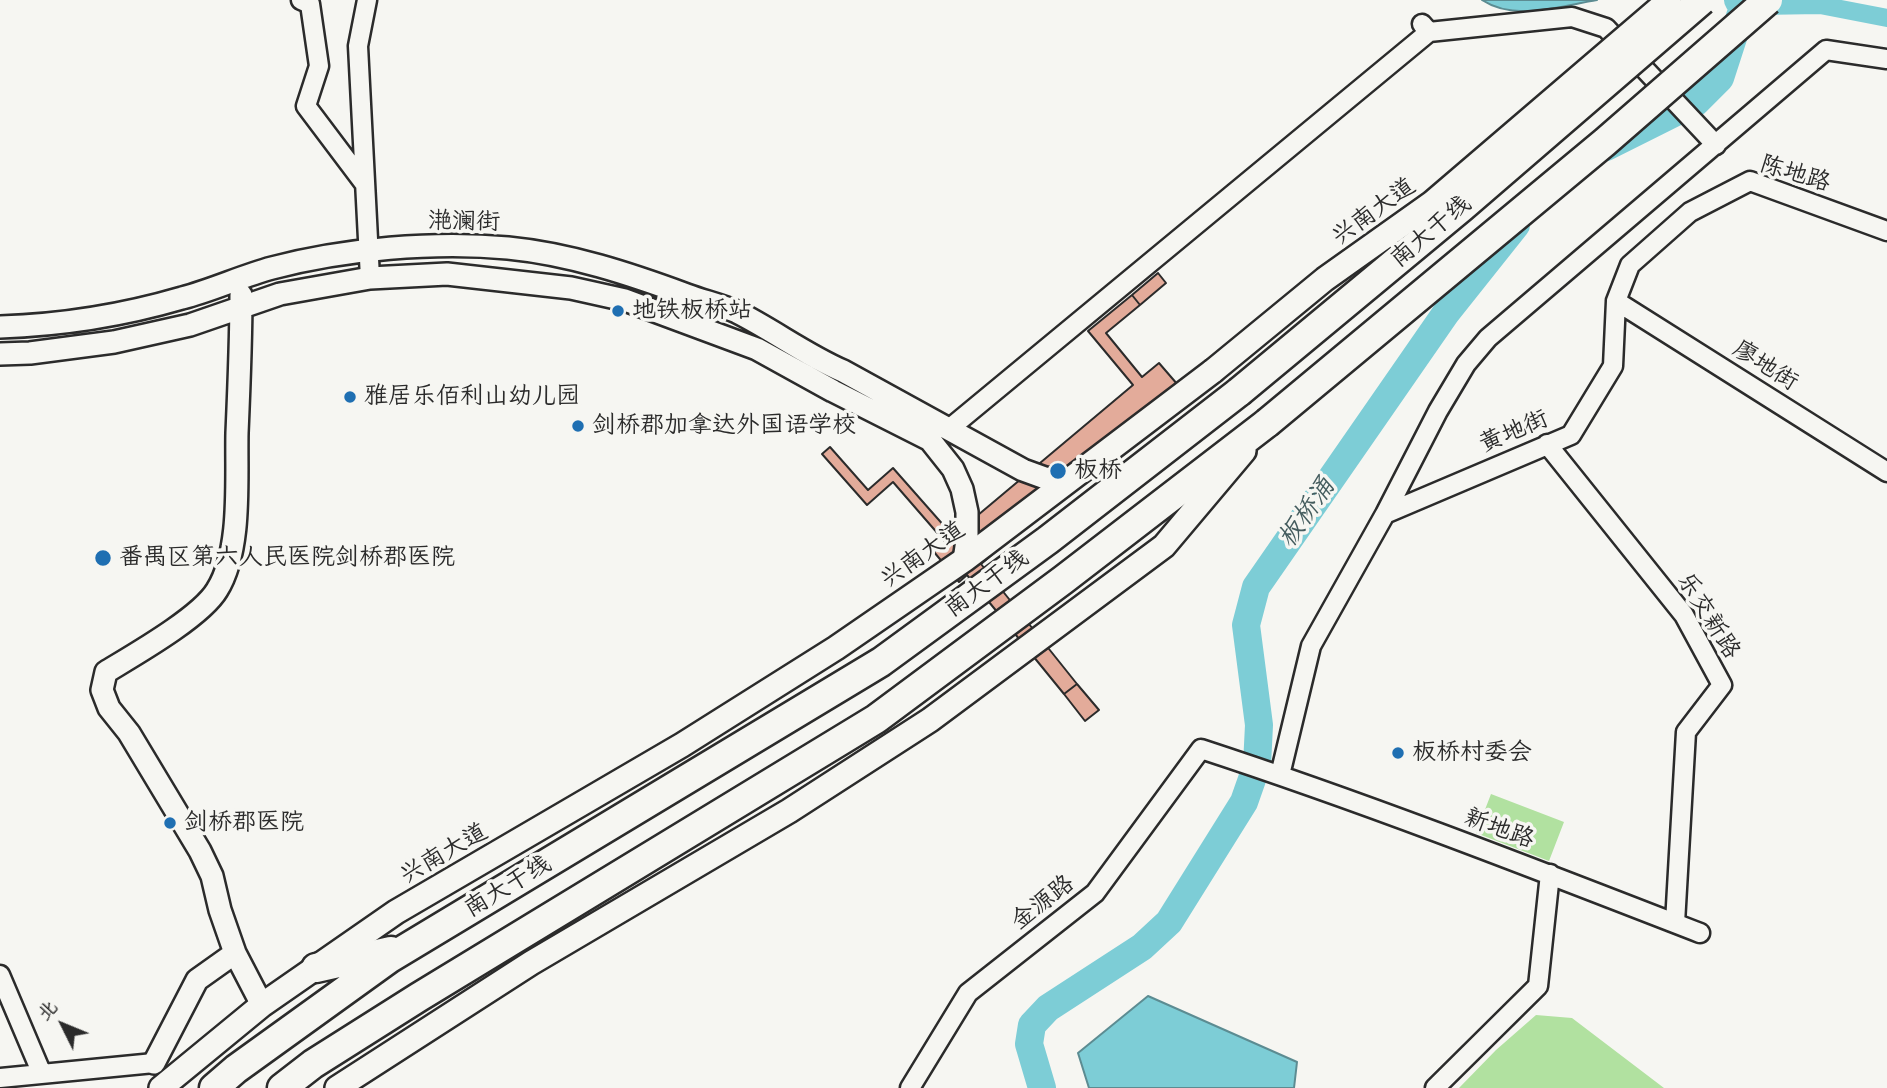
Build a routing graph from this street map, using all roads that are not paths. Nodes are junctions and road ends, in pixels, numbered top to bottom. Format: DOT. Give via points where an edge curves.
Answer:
graph roads {
  1 [pos="301,0"];
  2 [pos="368,0"];
  3 [pos="1669,0"];
  4 [pos="1702,0"];
  5 [pos="1768,0"];
  6 [pos="1887,60"];
  7 [pos="1715,145"];
  8 [pos="364,183"];
  9 [pos="1462,206"];
  10 [pos="1887,231"];
  11 [pos="367,251"];
  12 [pos="1630,265"];
  13 [pos="241,278"];
  14 [pos="370,278"];
  15 [pos="1325,279"];
  16 [pos="683,293"];
  17 [pos="1616,301"];
  18 [pos="241,308"];
  19 [pos="675,319"];
  20 [pos="0,327"];
  21 [pos="0,354"];
  22 [pos="843,371"];
  23 [pos="833,391"];
  24 [pos="1267,422"];
  25 [pos="949,429"];
  26 [pos="1548,444"];
  27 [pos="1887,472"];
  28 [pos="1070,480"];
  29 [pos="1385,514"];
  30 [pos="964,560"];
  31 [pos="1201,749"];
  32 [pos="1280,775"];
  33 [pos="1550,874"];
  34 [pos="1675,923"];
  35 [pos="1700,933"];
  36 [pos="408,947"];
  37 [pos="235,953"];
  38 [pos="316,968"];
  39 [pos="0,975"];
  40 [pos="262,1005"];
  41 [pos="154,1063"];
  42 [pos="42,1074"];
  43 [pos="0,1078"];
  44 [pos="161,1088"];
  45 [pos="214,1088"];
  46 [pos="282,1088"];
  47 [pos="337,1088"];
  48 [pos="910,1088"];
  49 [pos="1435,1088"];
  1 -- 8 [label="street" via="310,4 319,66 306,106"];
  2 -- 8 [label="street" via="358,46"];
  3 -- 15 [label="main road, 兴南大道, bridge" via="1432,203"];
  4 -- 9 [label="highway, 南大干线, bridge"];
  5 -- 24 [label="highway, 南大干线, bridge" via="1605,142"];
  6 -- 7 [label="street" via="1826,50"];
  7 -- 25 [label="street" via="1606,29 1572,18 1425,28"];
  7 -- 29 [label="street" via="1488,338 1438,411"];
  8 -- 11 [label="street"];
  9 -- 15 [label="highway, bridge"];
  9 -- 36 [label="highway, 南大干线, bridge" via="1239,392 881,662"];
  10 -- 12 [label="street, 陈地路" via="1750,181 1689,212"];
  11 -- 13 [label="street, 滟澜街"];
  11 -- 14 [label="street"];
  11 -- 16 [label="street, 滟澜街" via="508,248 581,261"];
  12 -- 17 [label="street, 黄地街"];
  13 -- 18 [label="street"];
  13 -- 20 [label="street, 滟澜街" via="109,315"];
  14 -- 18 [label="street" via="279,295"];
  14 -- 19 [label="street" via="447,274 514,280 625,300"];
  15 -- 28 [label="main road, 兴南大道, bridge"];
  16 -- 19 [label="street"];
  16 -- 22 [label="street, 滟澜街" via="736,312"];
  17 -- 26 [label="street, 黄地街" via="1613,366 1571,435"];
  17 -- 27 [label="street, 廖地街"];
  18 -- 21 [label="street" via="114,342"];
  18 -- 37 [label="street" via="233,542 225,573 204,607 106,672 102,690 200,851"];
  19 -- 23 [label="street" via="757,349"];
  22 -- 23 [label="street"];
  22 -- 25 [label="street, 滟澜街"];
  23 -- 30 [label="street" via="930,440 953,469 967,512"];
  24 -- 46 [label="highway, 南大干线" via="876,719 419,997"];
  24 -- 47 [label="main road" via="1164,546 930,720 789,811 531,963"];
  25 -- 28 [label="street, 滟澜街" via="1023,470"];
  26 -- 29 [label="street, 黄地街"];
  26 -- 34 [label="street, 乐交新路" via="1684,615 1722,685 1686,732"];
  28 -- 30 [label="main road, 兴南大道"];
  29 -- 32 [label="street" via="1311,646"];
  30 -- 38 [label="main road, 兴南大道" via="682,745 396,912"];
  31 -- 32 [label="street, 新地路"];
  31 -- 48 [label="street, 金源路" via="1095,893 968,993"];
  32 -- 33 [label="street, 新地路"];
  33 -- 34 [label="street, 新地路"];
  33 -- 49 [label="street" via="1538,986"];
  34 -- 35 [label="street, 新地路"];
  36 -- 38 [label="highway"];
  36 -- 45 [label="highway, 南大干线"];
  37 -- 40 [label="street"];
  37 -- 41 [label="street" via="197,980"];
  38 -- 40 [label="main road, 兴南大道"];
  39 -- 42 [label="street"];
  40 -- 44 [label="main road, 兴南大道"];
  41 -- 42 [label="street"];
  42 -- 43 [label="street"];
}
